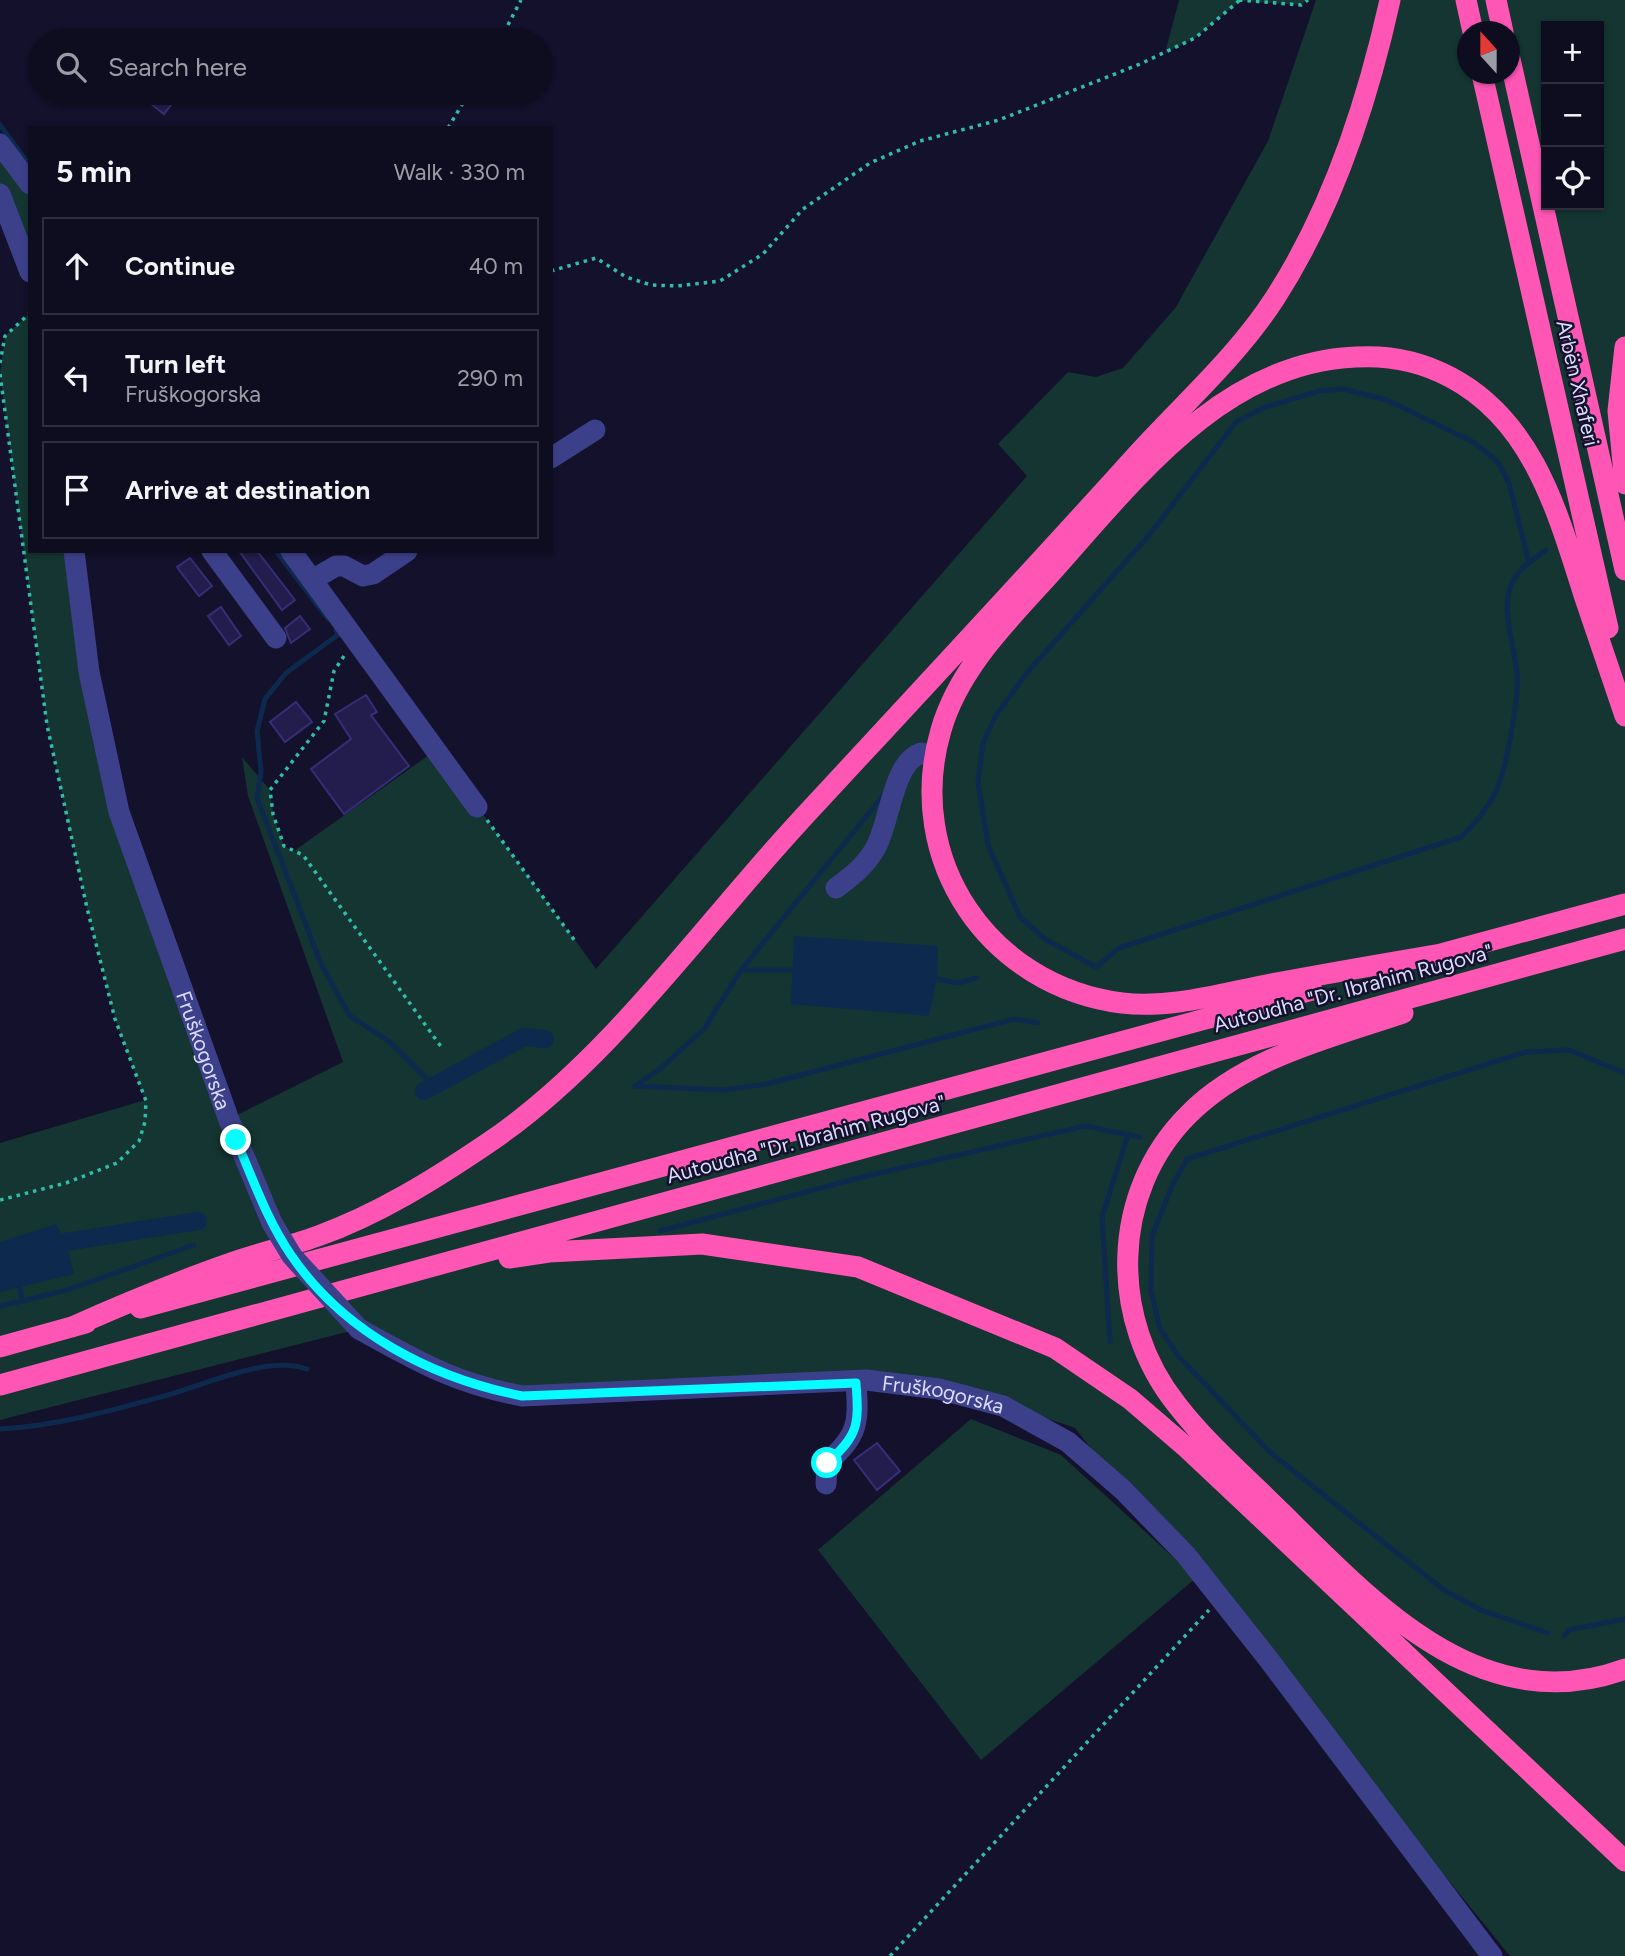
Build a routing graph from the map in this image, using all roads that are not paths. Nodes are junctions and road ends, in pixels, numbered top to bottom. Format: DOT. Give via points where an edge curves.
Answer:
graph roads {
  1 [pos="1390,0"];
  2 [pos="1466,0"];
  3 [pos="1496,0"];
  4 [pos="1471,21"];
  5 [pos="1501,21"];
  6 [pos="1484,84"];
  7 [pos="1516,84"];
  8 [pos="0,144"];
  9 [pos="28,181"];
  10 [pos="0,194"];
  11 [pos="28,267"];
  12 [pos="1625,347"];
  13 [pos="595,429"];
  14 [pos="553,457"];
  15 [pos="1625,484"];
  16 [pos="74,553"];
  17 [pos="213,553"];
  18 [pos="292,553"];
  19 [pos="404,553"];
  20 [pos="1625,570"];
  21 [pos="312,580"];
  22 [pos="276,638"];
  23 [pos="1625,703"];
  24 [pos="1625,716"];
  25 [pos="935,757"];
  26 [pos="477,807"];
  27 [pos="836,888"];
  28 [pos="1625,904"];
  29 [pos="1625,939"];
  30 [pos="1591,948"];
  31 [pos="1447,953"];
  32 [pos="414,1273"];
  33 [pos="72,1327"];
  34 [pos="0,1347"];
  35 [pos="856,1383"];
  36 [pos="0,1385"];
  37 [pos="827,1483"];
  38 [pos="1625,1669"];
  39 [pos="1625,1861"];
  40 [pos="1492,1956"];
  1 -- 33 [label="highway" via="1348,149 1319,219 1274,300 1226,359 555,1091 491,1141 389,1205 320,1236 155,1290"];
  2 -- 4 [label="highway"];
  3 -- 5 [label="highway"];
  6 -- 23 [label="highway, Arbën Xhaferi"];
  7 -- 20 [label="highway"];
  8 -- 9 [label="street"];
  10 -- 11 [label="street"];
  12 -- 15 [label="highway" via="1618,411"];
  13 -- 14 [label="street"];
  16 -- 35 [label="street, Fruškogorska, bridge" via="89,672 119,811 229,1120 272,1223 292,1256 359,1328 436,1372 522,1396"];
  17 -- 22 [label="street"];
  18 -- 21 [label="street"];
  19 -- 21 [label="street" via="373,574 363,576 336,566"];
  21 -- 26 [label="street"];
  24 -- 25 [label="highway" via="1566,536 1527,446 1500,414 1449,376 1384,356 1341,357 1264,377 1193,424 1087,532 971,666 942,728"];
  25 -- 27 [label="street" via="921,753 908,761 876,847 863,867"];
  25 -- 31 [label="highway" via="932,789 940,853 971,918 1033,973 1076,993 1125,1003 1194,1001"];
  28 -- 31 [label="highway"];
  29 -- 30 [label="highway, Autoudha \"Dr. Ibrahim Rugova\""];
  30 -- 32 [label="highway, Autoudha \"Dr. Ibrahim Rugova\""];
  30 -- 38 [label="highway" via="1282,1055 1212,1094 1187,1115 1150,1168 1136,1198 1126,1267 1130,1305 1140,1337 1175,1404 1308,1539 1429,1644 1476,1667 1520,1680 1566,1683"];
  31 -- 33 [label="highway"];
  32 -- 36 [label="highway, Autoudha \"Dr. Ibrahim Rugova\""];
  32 -- 39 [label="highway" via="549,1252 702,1244 858,1267 1055,1348 1130,1399 1187,1448"];
  33 -- 34 [label="highway"];
  35 -- 37 [label="street" via="859,1418 851,1442 827,1463"];
  35 -- 40 [label="street, Fruškogorska" via="866,1380 939,1389 1003,1406 1068,1442 1123,1490 1186,1555"];
}
